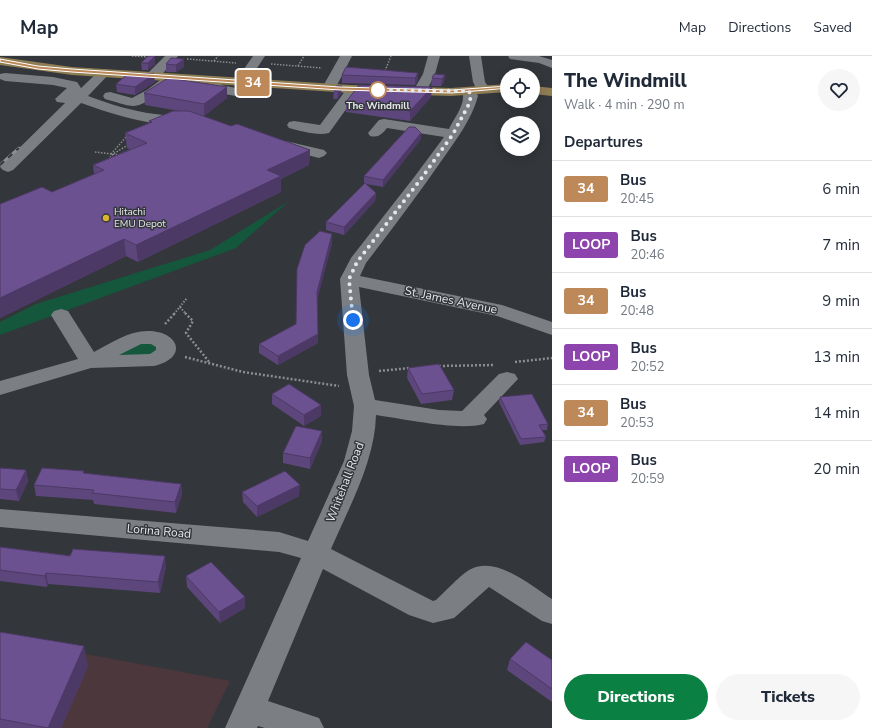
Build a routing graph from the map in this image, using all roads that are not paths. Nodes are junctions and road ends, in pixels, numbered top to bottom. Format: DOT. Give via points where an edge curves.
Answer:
graph roads {
  1 [pos="346,56"];
  2 [pos="434,56"];
  3 [pos="475,56"];
  4 [pos="514,56"];
  5 [pos="171,57"];
  6 [pos="0,61"];
  7 [pos="255,61"];
  8 [pos="552,64"];
  9 [pos="104,73"];
  10 [pos="153,76"];
  11 [pos="6,77"];
  12 [pos="177,81"];
  13 [pos="241,87"];
  14 [pos="329,88"];
  15 [pos="500,88"];
  16 [pos="351,89"];
  17 [pos="476,90"];
  18 [pos="420,91"];
  19 [pos="540,91"];
  20 [pos="552,92"];
  21 [pos="106,95"];
  22 [pos="78,99"];
  23 [pos="198,122"];
  24 [pos="294,125"];
  25 [pos="375,134"];
  26 [pos="453,134"];
  27 [pos="266,140"];
  28 [pos="319,153"];
  29 [pos="8,167"];
  30 [pos="349,279"];
  31 [pos="60,315"];
  32 [pos="552,329"];
  33 [pos="160,345"];
  34 [pos="90,362"];
  35 [pos="504,369"];
  36 [pos="0,388"];
  37 [pos="362,390"];
  38 [pos="0,518"];
  39 [pos="316,553"];
  40 [pos="552,613"];
  41 [pos="245,719"];
  42 [pos="308,728"];
  1 -- 14 [label="street"];
  2 -- 18 [label="street" via="429,74"];
  3 -- 17 [label="street" via="479,82"];
  4 -- 8 [label="street"];
  5 -- 10 [label="street"];
  6 -- 9 [label="main road"];
  7 -- 13 [label="street"];
  9 -- 10 [label="main road"];
  9 -- 22 [label="street"];
  10 -- 12 [label="main road"];
  11 -- 22 [label="street" via="72,85 74,88 62,99"];
  12 -- 13 [label="street"];
  12 -- 21 [label="street" via="134,102"];
  13 -- 14 [label="main road"];
  14 -- 16 [label="main road"];
  15 -- 17 [label="main road"];
  16 -- 18 [label="main road"];
  16 -- 24 [label="street" via="324,130"];
  17 -- 18 [label="main road"];
  17 -- 26 [label="street"];
  19 -- 20 [label="main road"];
  22 -- 23 [label="street" via="129,115"];
  22 -- 29 [label="street"];
  25 -- 26 [label="street" via="384,123"];
  26 -- 30 [label="street" via="357,262"];
  27 -- 28 [label="street"];
  30 -- 32 [label="street, St. James Avenue" via="502,311"];
  30 -- 37 [label="street, Whitehall Road"];
  31 -- 34 [label="street"];
  33 -- 34 [label="street" via="141,338"];
  34 -- 36 [label="street"];
  35 -- 37 [label="street" via="472,419 439,417"];
  37 -- 39 [label="street, Whitehall Road" via="364,431 356,460"];
  38 -- 39 [label="street, Lorina Road" via="279,542"];
  39 -- 40 [label="street, Lorina Road" via="433,612 444,610 480,577 493,576"];
  39 -- 41 [label="street, Whitehall Road"];
  41 -- 42 [label="street"];
}
